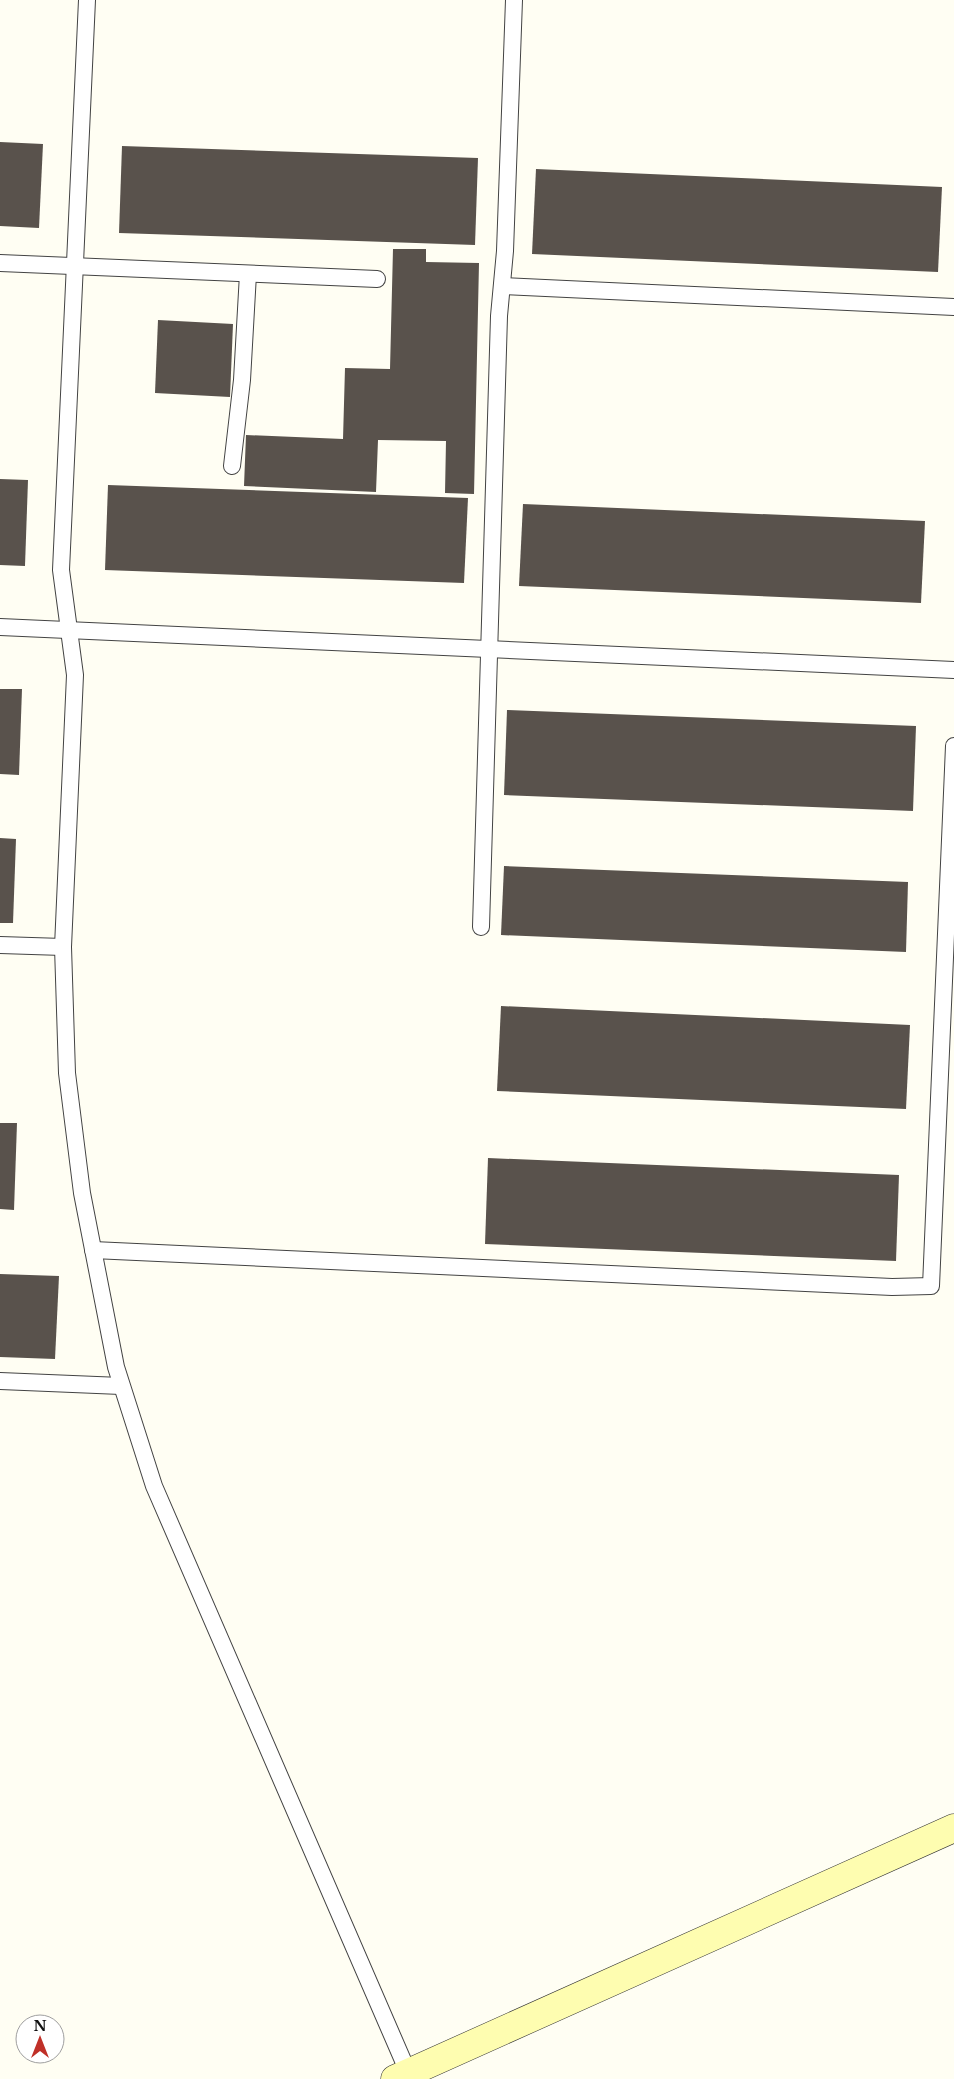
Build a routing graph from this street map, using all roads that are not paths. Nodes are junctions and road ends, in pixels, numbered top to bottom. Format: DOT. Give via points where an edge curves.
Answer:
graph roads {
  1 [pos="87,0"];
  2 [pos="514,0"];
  3 [pos="0,263"];
  4 [pos="75,266"];
  5 [pos="248,274"];
  6 [pos="377,279"];
  7 [pos="502,286"];
  8 [pos="954,307"];
  9 [pos="232,466"];
  10 [pos="0,627"];
  11 [pos="69,630"];
  12 [pos="490,649"];
  13 [pos="954,670"];
  14 [pos="954,746"];
  15 [pos="482,927"];
  16 [pos="0,945"];
  17 [pos="62,947"];
  18 [pos="93,1250"];
  19 [pos="0,1381"];
  20 [pos="121,1386"];
  21 [pos="954,1828"];
  22 [pos="405,2077"];
  1 -- 4 [label="lane"];
  2 -- 7 [label="lane"];
  3 -- 4 [label="lane"];
  4 -- 5 [label="lane"];
  4 -- 11 [label="lane" via="61,570"];
  5 -- 6 [label="lane"];
  5 -- 9 [label="lane" via="242,380"];
  7 -- 8 [label="lane"];
  7 -- 12 [label="lane"];
  10 -- 11 [label="lane"];
  11 -- 12 [label="lane"];
  11 -- 17 [label="lane" via="75,675"];
  12 -- 13 [label="lane"];
  12 -- 15 [label="lane"];
  14 -- 18 [label="lane" via="930,1286 892,1288"];
  16 -- 17 [label="lane"];
  17 -- 18 [label="lane" via="67,1073 82,1193"];
  18 -- 20 [label="lane"];
  19 -- 20 [label="lane"];
  20 -- 22 [label="lane" via="154,1486"];
  21 -- 22 [label="street"];
}
